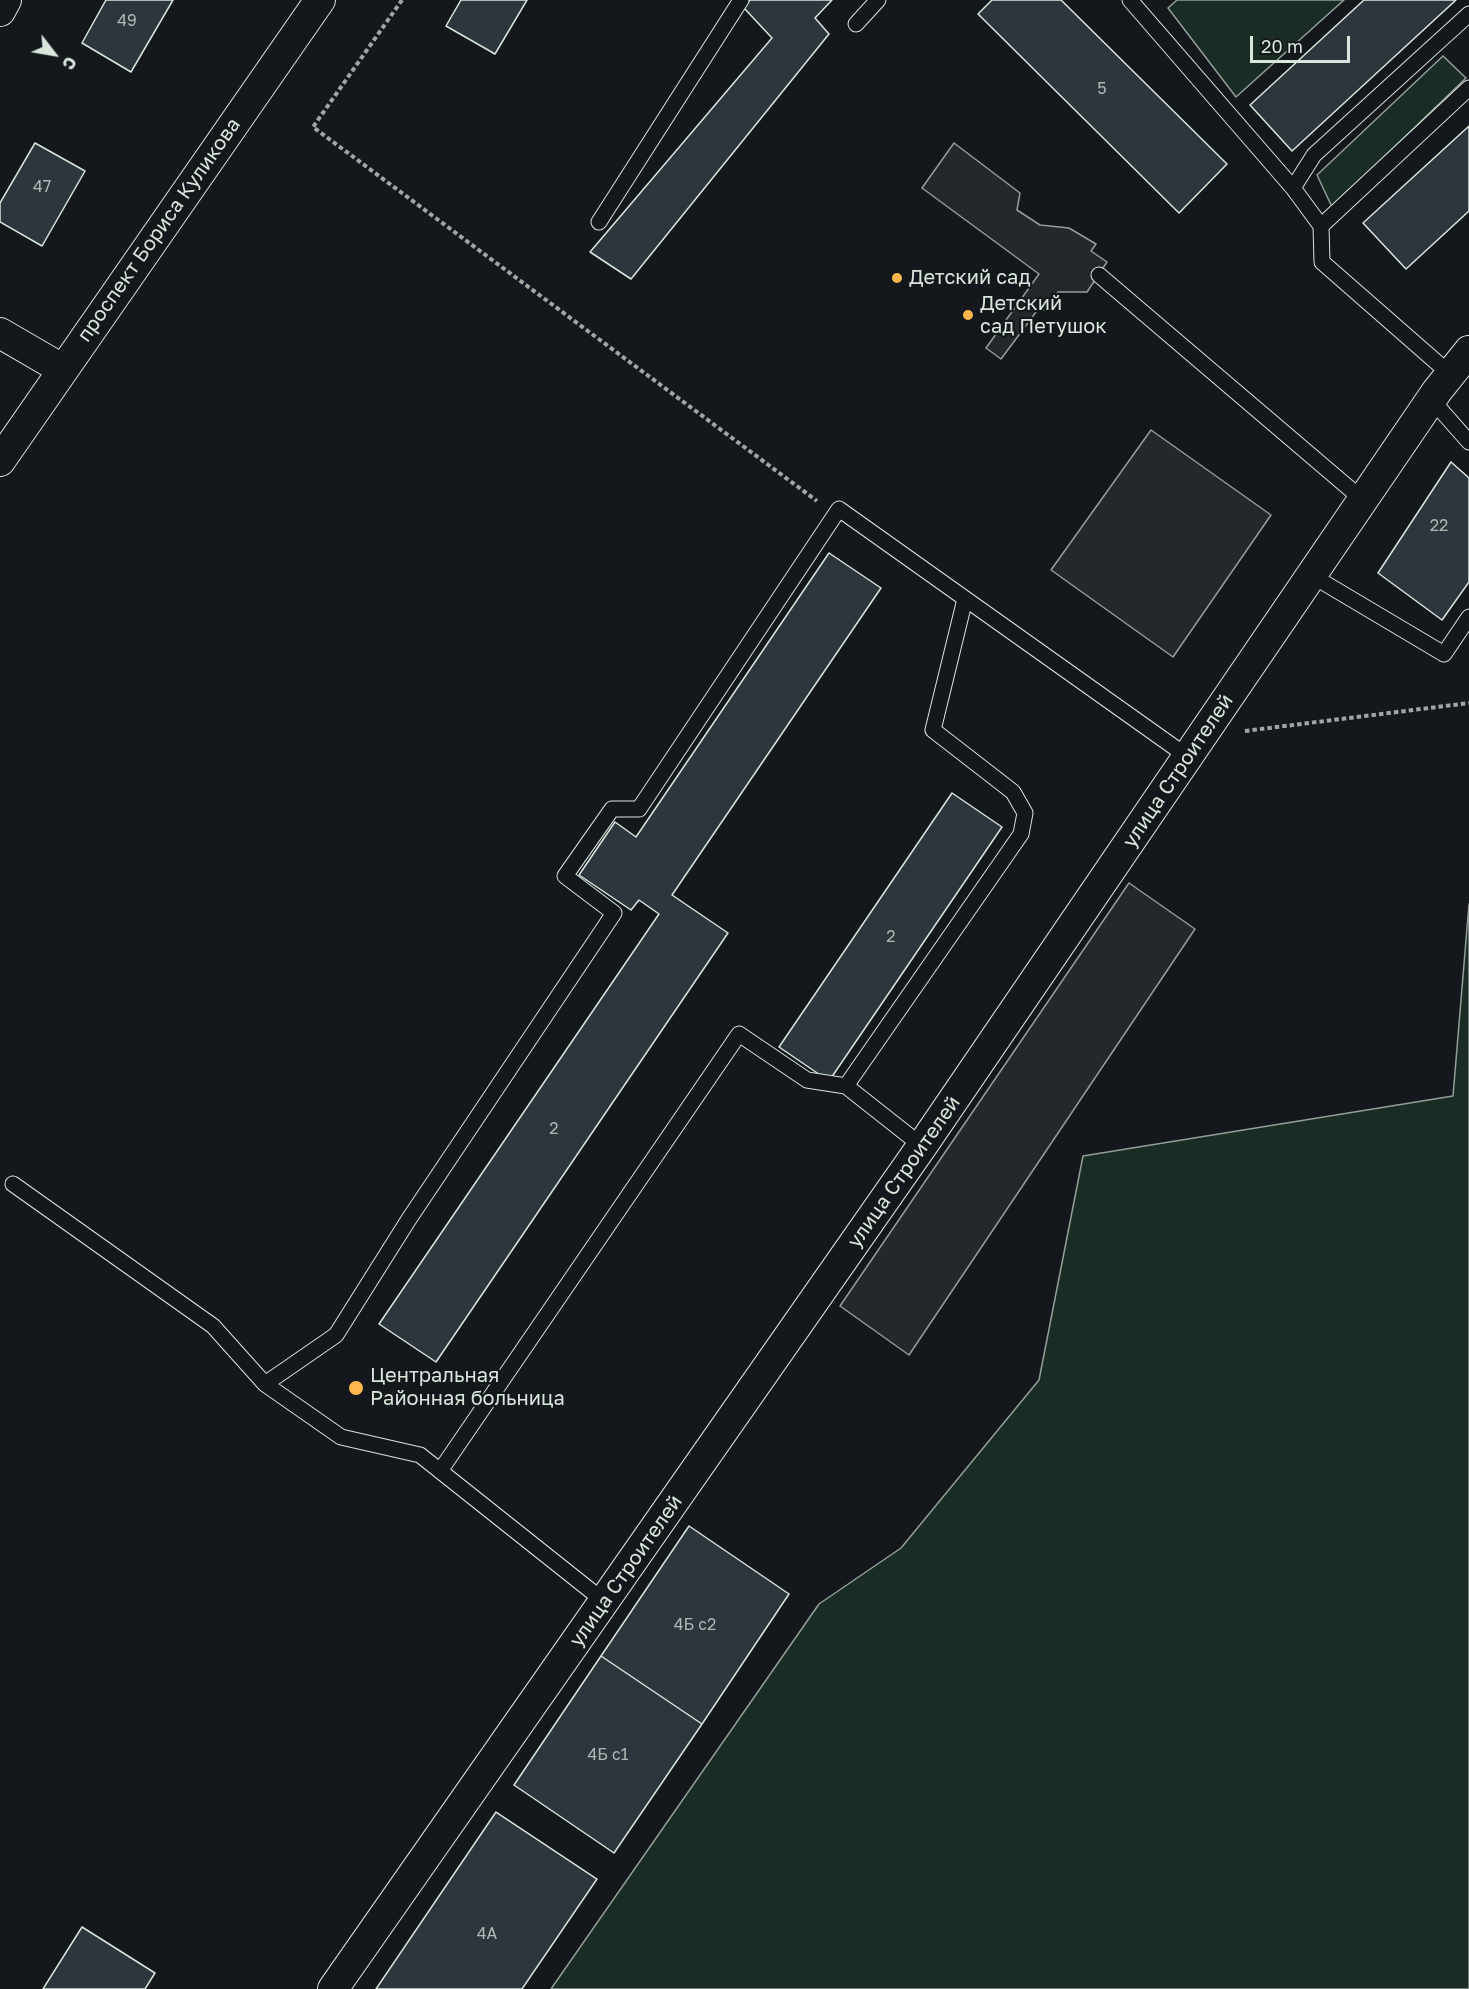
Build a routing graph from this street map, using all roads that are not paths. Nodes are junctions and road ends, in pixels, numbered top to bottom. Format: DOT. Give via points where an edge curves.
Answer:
graph roads {
  1 [pos="6,0"];
  2 [pos="320,0"];
  3 [pos="741,0"];
  4 [pos="878,0"];
  5 [pos="1136,2"];
  6 [pos="0,11"];
  7 [pos="1469,14"];
  8 [pos="856,24"];
  9 [pos="1469,88"];
  10 [pos="1293,188"];
  11 [pos="599,222"];
  12 [pos="1321,226"];
  13 [pos="1099,275"];
  14 [pos="0,333"];
  15 [pos="1469,351"];
  16 [pos="62,369"];
  17 [pos="1450,374"];
  18 [pos="1432,400"];
  19 [pos="1469,442"];
  20 [pos="0,460"];
  21 [pos="1363,500"];
  22 [pos="1311,575"];
  23 [pos="965,599"];
  24 [pos="1469,617"];
  25 [pos="1195,747"];
  26 [pos="846,1086"];
  27 [pos="922,1146"];
  28 [pos="13,1184"];
  29 [pos="265,1384"];
  30 [pos="440,1471"];
  31 [pos="605,1602"];
  32 [pos="333,1989"];
  1 -- 6 [label="street"];
  2 -- 16 [label="street, проспект Бориса Куликова"];
  3 -- 11 [label="lane"];
  4 -- 8 [label="lane"];
  5 -- 10 [label="lane"];
  7 -- 10 [label="lane" via="1314,155"];
  9 -- 12 [label="lane"];
  10 -- 12 [label="lane"];
  12 -- 17 [label="lane" via="1322,262"];
  13 -- 21 [label="lane"];
  14 -- 16 [label="street"];
  15 -- 17 [label="street, улица Строителей"];
  16 -- 20 [label="street, проспект Бориса Куликова"];
  17 -- 18 [label="street, улица Строителей"];
  18 -- 19 [label="lane"];
  18 -- 21 [label="street, улица Строителей"];
  21 -- 22 [label="street, улица Строителей"];
  22 -- 24 [label="lane" via="1444,654"];
  22 -- 25 [label="street, улица Строителей"];
  23 -- 25 [label="lane"];
  23 -- 26 [label="lane" via="933,730 1013,792 1025,813 1021,834"];
  23 -- 29 [label="lane" via="839,509 639,809 612,809 565,876 614,913 336,1335"];
  25 -- 27 [label="street, улица Строителей"];
  26 -- 27 [label="lane"];
  26 -- 30 [label="lane" via="807,1080 739,1034"];
  27 -- 31 [label="street, улица Строителей"];
  28 -- 29 [label="lane" via="213,1326"];
  29 -- 30 [label="lane" via="341,1437 420,1455"];
  30 -- 31 [label="lane"];
  31 -- 32 [label="street, улица Строителей"];
}
